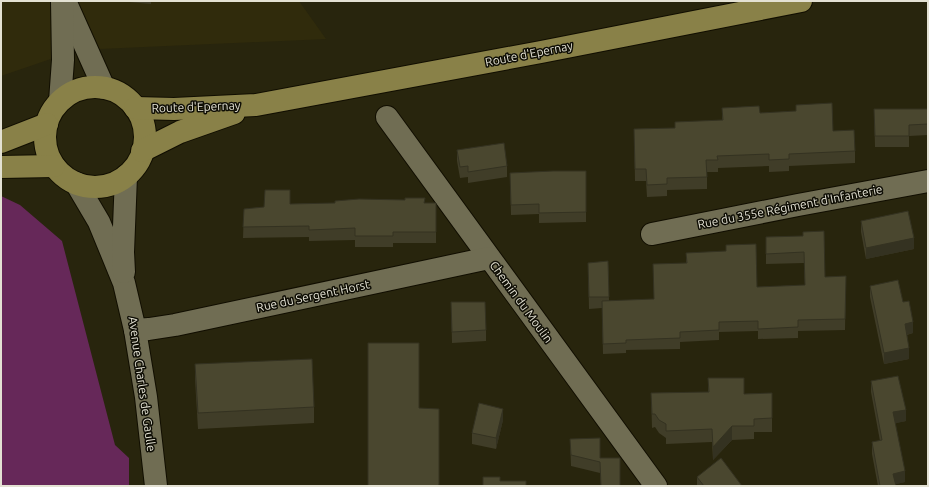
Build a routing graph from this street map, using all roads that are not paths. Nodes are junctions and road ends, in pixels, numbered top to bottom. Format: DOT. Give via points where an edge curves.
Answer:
graph roads {
  1 [pos="62,1"];
  2 [pos="65,1"];
  3 [pos="801,1"];
  4 [pos="104,88"];
  5 [pos="60,101"];
  6 [pos="256,105"];
  7 [pos="135,108"];
  8 [pos="387,117"];
  9 [pos="47,124"];
  10 [pos="1,142"];
  11 [pos="142,151"];
  12 [pos="54,166"];
  13 [pos="1,167"];
  14 [pos="126,176"];
  15 [pos="928,181"];
  16 [pos="76,183"];
  17 [pos="652,234"];
  18 [pos="489,258"];
  19 [pos="124,283"];
  20 [pos="136,330"];
  21 [pos="156,486"];
  22 [pos="656,486"];
  1 -- 5 [label="street" via="63,60"];
  2 -- 4 [label="street"];
  3 -- 6 [label="main road, Route d'Epernay"];
  4 -- 5 [label="main road" via="87,87"];
  4 -- 7 [label="main road" via="116,92"];
  5 -- 9 [label="main road"];
  6 -- 7 [label="main road, Route d'Epernay"];
  6 -- 11 [label="main road, Route d'Epernay" via="180,132"];
  7 -- 11 [label="main road" via="142,122"];
  8 -- 18 [label="street, Chemin du Moulin"];
  9 -- 10 [label="main road"];
  9 -- 12 [label="main road" via="47,153"];
  11 -- 14 [label="main road" via="137,163"];
  12 -- 13 [label="main road"];
  12 -- 16 [label="main road" via="63,176"];
  14 -- 16 [label="main road" via="105,186 90,187"];
  14 -- 19 [label="street, Avenue Charles de Gaulle"];
  15 -- 17 [label="street, Rue du 355e Régiment d'Infanterie"];
  16 -- 19 [label="street, Avenue Charles de Gaulle" via="98,222"];
  18 -- 20 [label="street, Rue du Sergent Horst" via="175,325"];
  18 -- 22 [label="street, Chemin du Moulin"];
  19 -- 20 [label="street, Avenue Charles de Gaulle"];
  20 -- 21 [label="street, Avenue Charles de Gaulle"];
}
